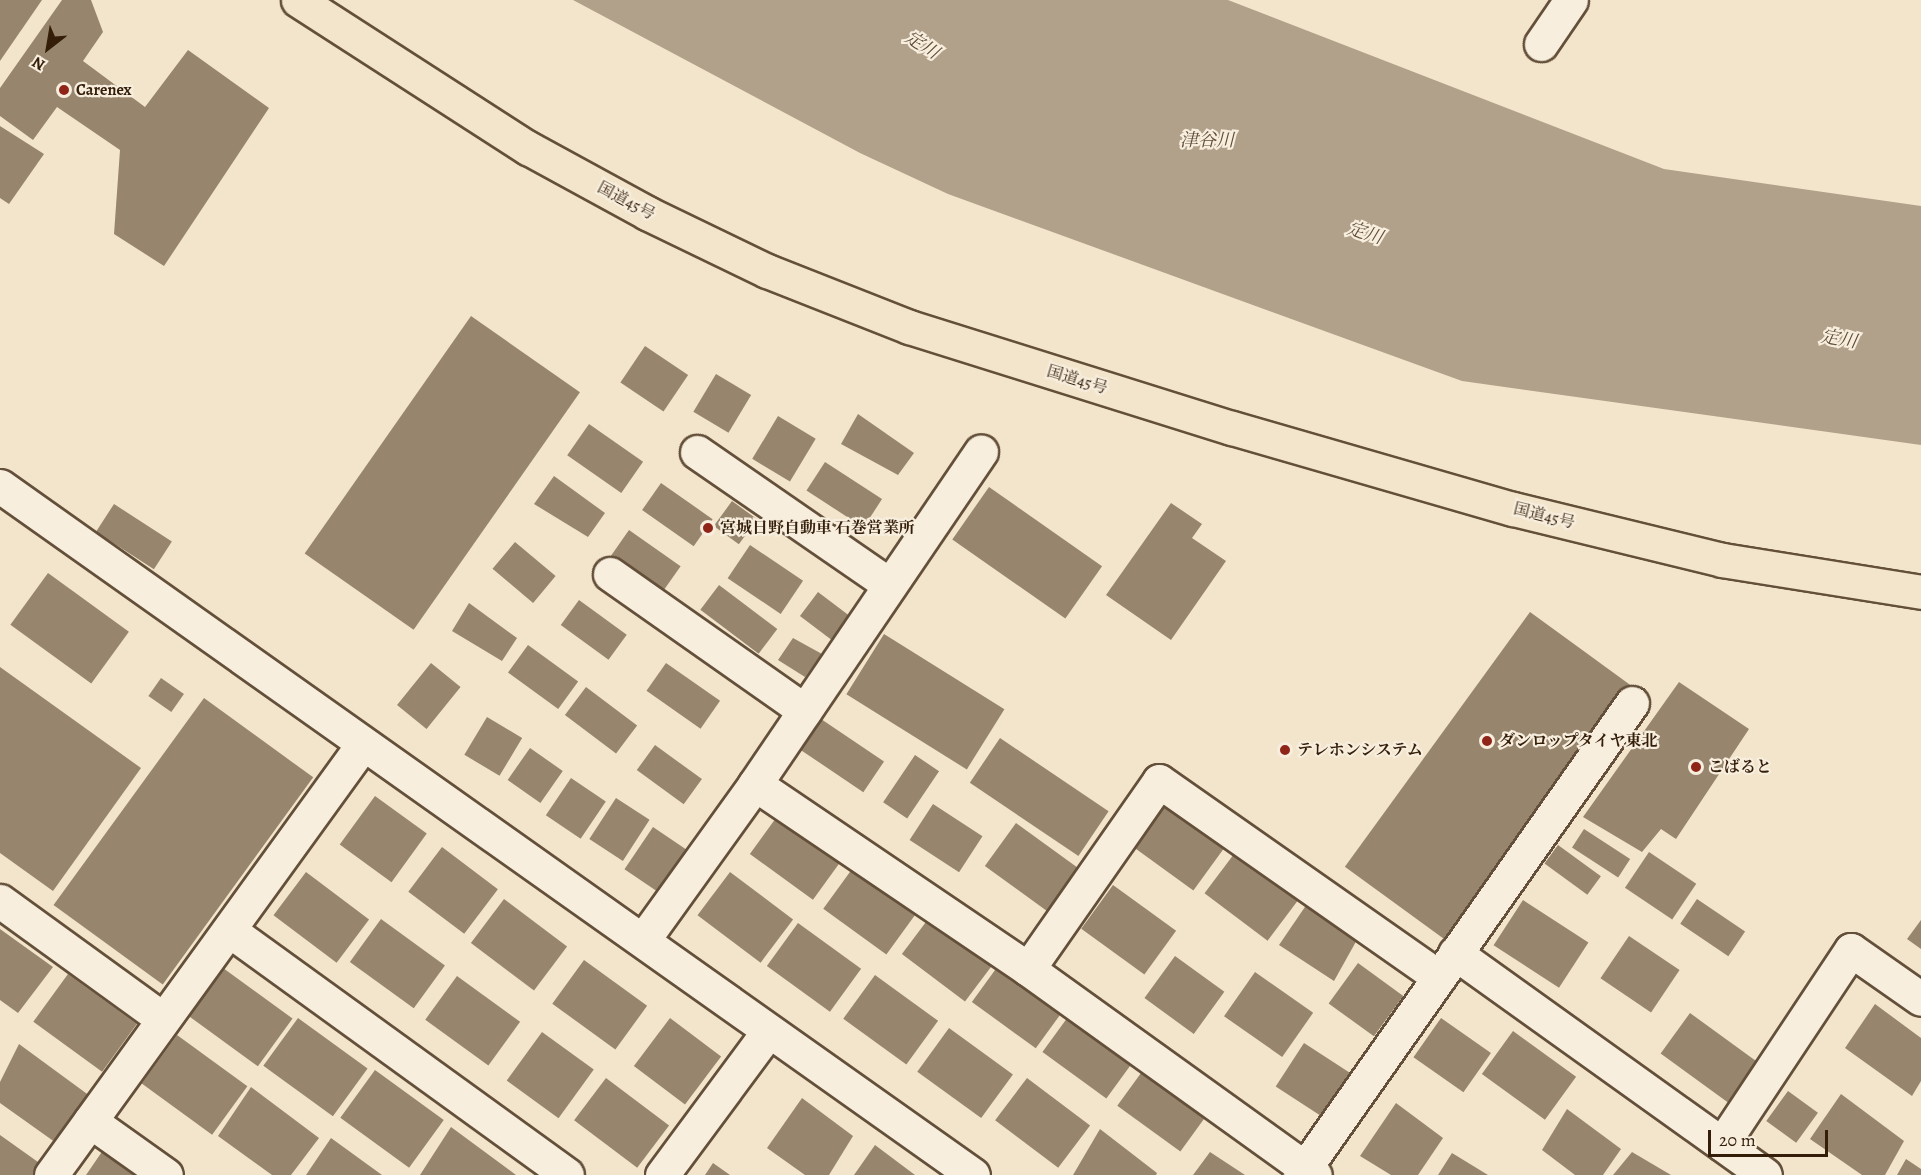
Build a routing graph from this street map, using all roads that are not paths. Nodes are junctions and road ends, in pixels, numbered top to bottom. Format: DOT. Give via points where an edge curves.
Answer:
graph roads {
  1 [pos="298,0"];
  2 [pos="1571,0"];
  3 [pos="1541,44"];
  4 [pos="697,452"];
  5 [pos="981,452"];
  6 [pos="0,486"];
  7 [pos="610,574"];
  8 [pos="890,585"];
  9 [pos="1921,592"];
  10 [pos="1632,703"];
  11 [pos="805,711"];
  12 [pos="363,744"];
  13 [pos="755,784"];
  14 [pos="0,901"];
  15 [pos="229,930"];
  16 [pos="643,940"];
  17 [pos="1447,965"];
  18 [pos="1029,969"];
  19 [pos="1921,999"];
  20 [pos="163,1019"];
  21 [pos="768,1032"];
  22 [pos="90,1121"];
  23 [pos="1722,1144"];
  24 [pos="1306,1173"];
  25 [pos="51,1175"];
  26 [pos="166,1175"];
  27 [pos="567,1175"];
  28 [pos="662,1175"];
  29 [pos="973,1175"];
  30 [pos="1765,1175"];
  1 -- 9 [label="highway, 国道45号" via="528,148 647,213 767,271 909,327 1232,428 1513,509 1722,560"];
  2 -- 3 [label="street"];
  4 -- 8 [label="street"];
  5 -- 8 [label="street"];
  6 -- 12 [label="street"];
  7 -- 11 [label="street"];
  8 -- 11 [label="street"];
  10 -- 17 [label="street"];
  11 -- 13 [label="street"];
  12 -- 15 [label="street"];
  12 -- 16 [label="street"];
  13 -- 16 [label="street"];
  13 -- 18 [label="street"];
  14 -- 20 [label="street"];
  15 -- 20 [label="street"];
  15 -- 27 [label="street"];
  16 -- 21 [label="street"];
  17 -- 18 [label="street" via="1159,781"];
  17 -- 23 [label="street"];
  17 -- 24 [label="street"];
  18 -- 24 [label="street"];
  19 -- 23 [label="street" via="1851,950"];
  20 -- 22 [label="street"];
  21 -- 28 [label="street"];
  21 -- 29 [label="street"];
  22 -- 25 [label="street"];
  22 -- 26 [label="street"];
  23 -- 30 [label="street"];
}
